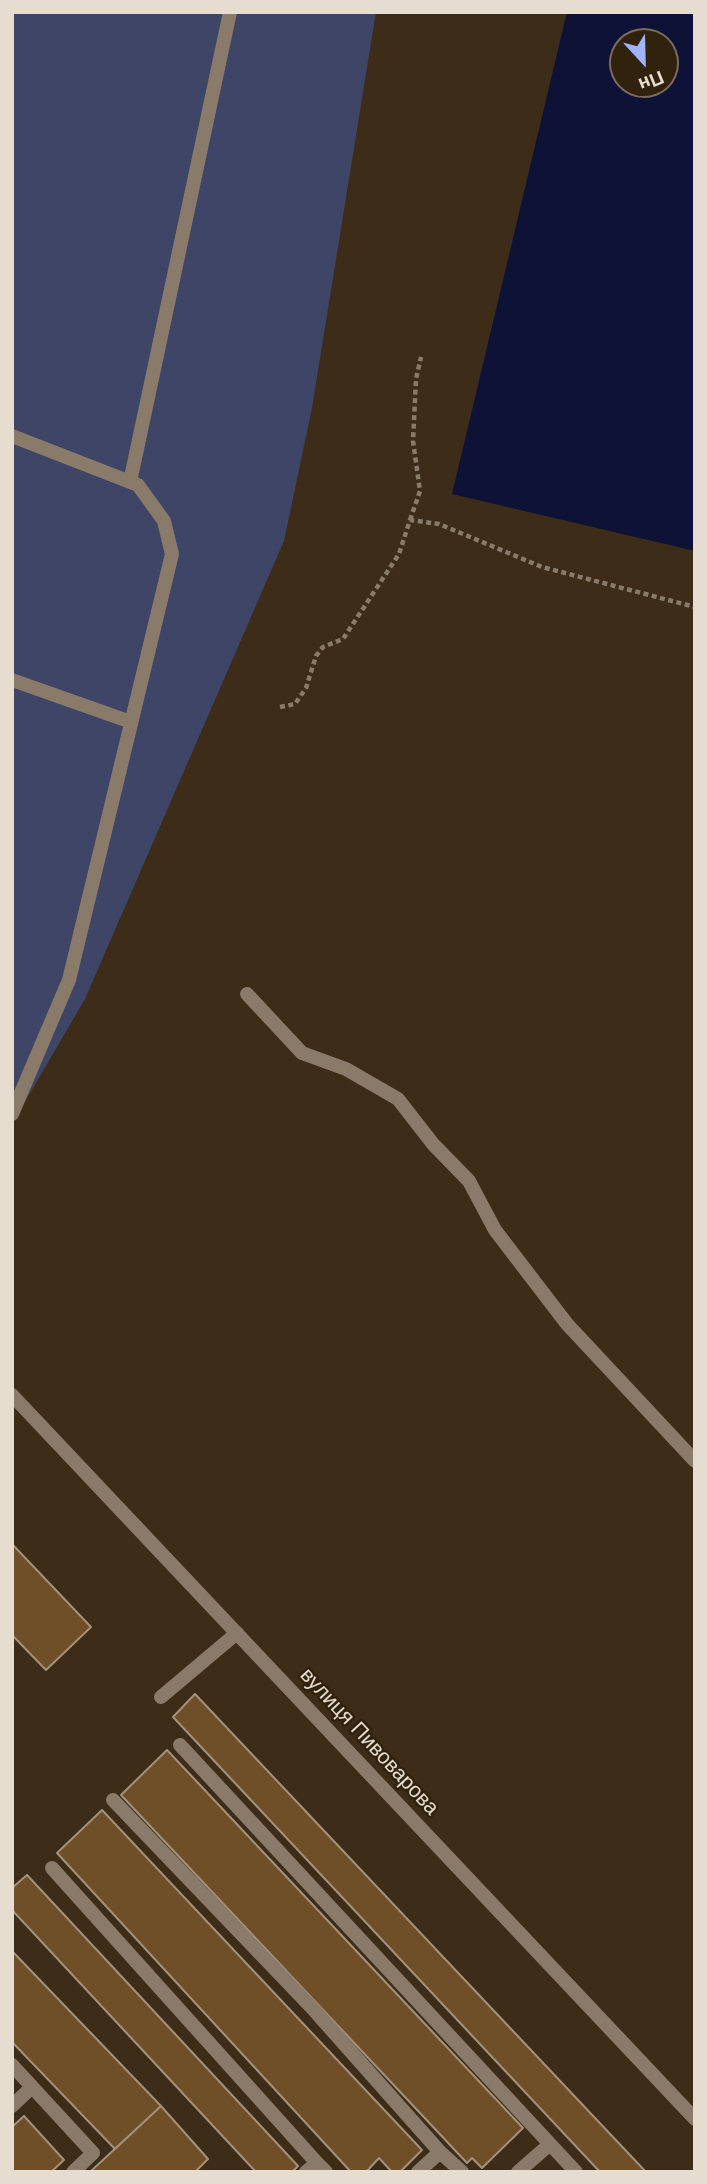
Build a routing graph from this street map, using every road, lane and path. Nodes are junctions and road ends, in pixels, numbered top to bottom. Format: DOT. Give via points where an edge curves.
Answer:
graph roads {
  1 [pos="230,12"];
  2 [pos="421,357"];
  3 [pos="12,436"];
  4 [pos="130,482"];
  5 [pos="410,520"];
  6 [pos="695,607"];
  7 [pos="12,680"];
  8 [pos="280,707"];
  9 [pos="131,722"];
  10 [pos="247,994"];
  11 [pos="12,1114"];
  12 [pos="12,1395"];
  13 [pos="695,1461"];
  14 [pos="237,1633"];
  15 [pos="161,1697"];
  16 [pos="180,1745"];
  17 [pos="113,1800"];
  18 [pos="52,1868"];
  19 [pos="12,2065"];
  20 [pos="32,2087"];
  21 [pos="12,2106"];
  22 [pos="695,2119"];
  23 [pos="550,2144"];
  24 [pos="440,2152"];
  25 [pos="316,2169"];
  26 [pos="74,2172"];
  27 [pos="418,2172"];
  28 [pos="462,2172"];
  29 [pos="518,2172"];
  30 [pos="576,2172"];
  1 -- 4 [label="street"];
  2 -- 5 [label="path" via="413,441 420,491"];
  3 -- 4 [label="street"];
  4 -- 9 [label="street" via="138,485 164,521 172,554"];
  5 -- 6 [label="path" via="439,524 542,567"];
  5 -- 8 [label="path" via="399,554 342,639 316,656 306,688 295,704"];
  7 -- 9 [label="street"];
  9 -- 11 [label="street" via="69,980"];
  10 -- 13 [label="street" via="302,1053 346,1069 398,1099 469,1181 495,1230 567,1324"];
  12 -- 14 [label="street, вулиця Пивоварова"];
  14 -- 15 [label="street"];
  14 -- 22 [label="street, вулиця Пивоварова"];
  16 -- 23 [label="street"];
  17 -- 24 [label="street" via="305,2000"];
  18 -- 25 [label="street"];
  19 -- 20 [label="street"];
  20 -- 21 [label="street"];
  20 -- 26 [label="street" via="93,2153"];
  23 -- 29 [label="street"];
  23 -- 30 [label="street"];
  24 -- 27 [label="street"];
  24 -- 28 [label="street"];
}
